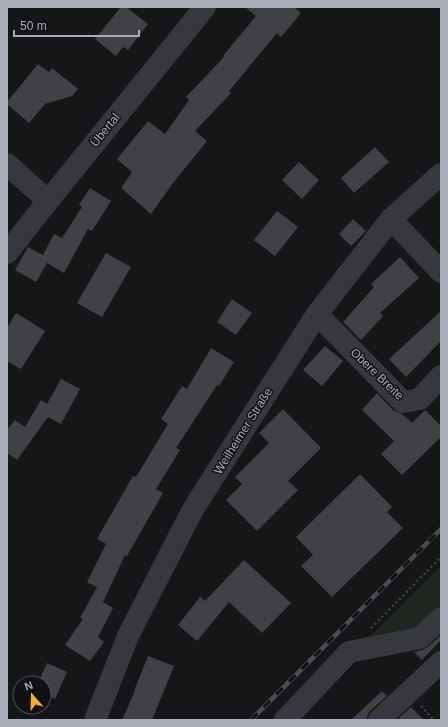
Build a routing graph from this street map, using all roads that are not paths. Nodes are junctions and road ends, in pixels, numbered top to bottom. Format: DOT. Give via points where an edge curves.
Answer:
graph roads {
  1 [pos="205,7"];
  2 [pos="7,164"];
  3 [pos="441,174"];
  4 [pos="48,201"];
  5 [pos="391,219"];
  6 [pos="7,253"];
  7 [pos="441,272"];
  8 [pos="317,314"];
  9 [pos="441,376"];
  10 [pos="441,618"];
  11 [pos="441,662"];
  12 [pos="95,720"];
  13 [pos="285,720"];
  14 [pos="379,720"];
  1 -- 4 [label="street, Übertal"];
  2 -- 4 [label="street"];
  3 -- 5 [label="street, Weilheimer Straße"];
  4 -- 6 [label="street, Übertal"];
  5 -- 7 [label="street"];
  5 -- 8 [label="street, Weilheimer Straße"];
  8 -- 9 [label="street, Obere Breite" via="403,402 420,399"];
  8 -- 12 [label="street, Weilheimer Straße" via="192,511 128,636"];
  10 -- 13 [label="street" via="420,638 349,652"];
  11 -- 14 [label="street"];
}
